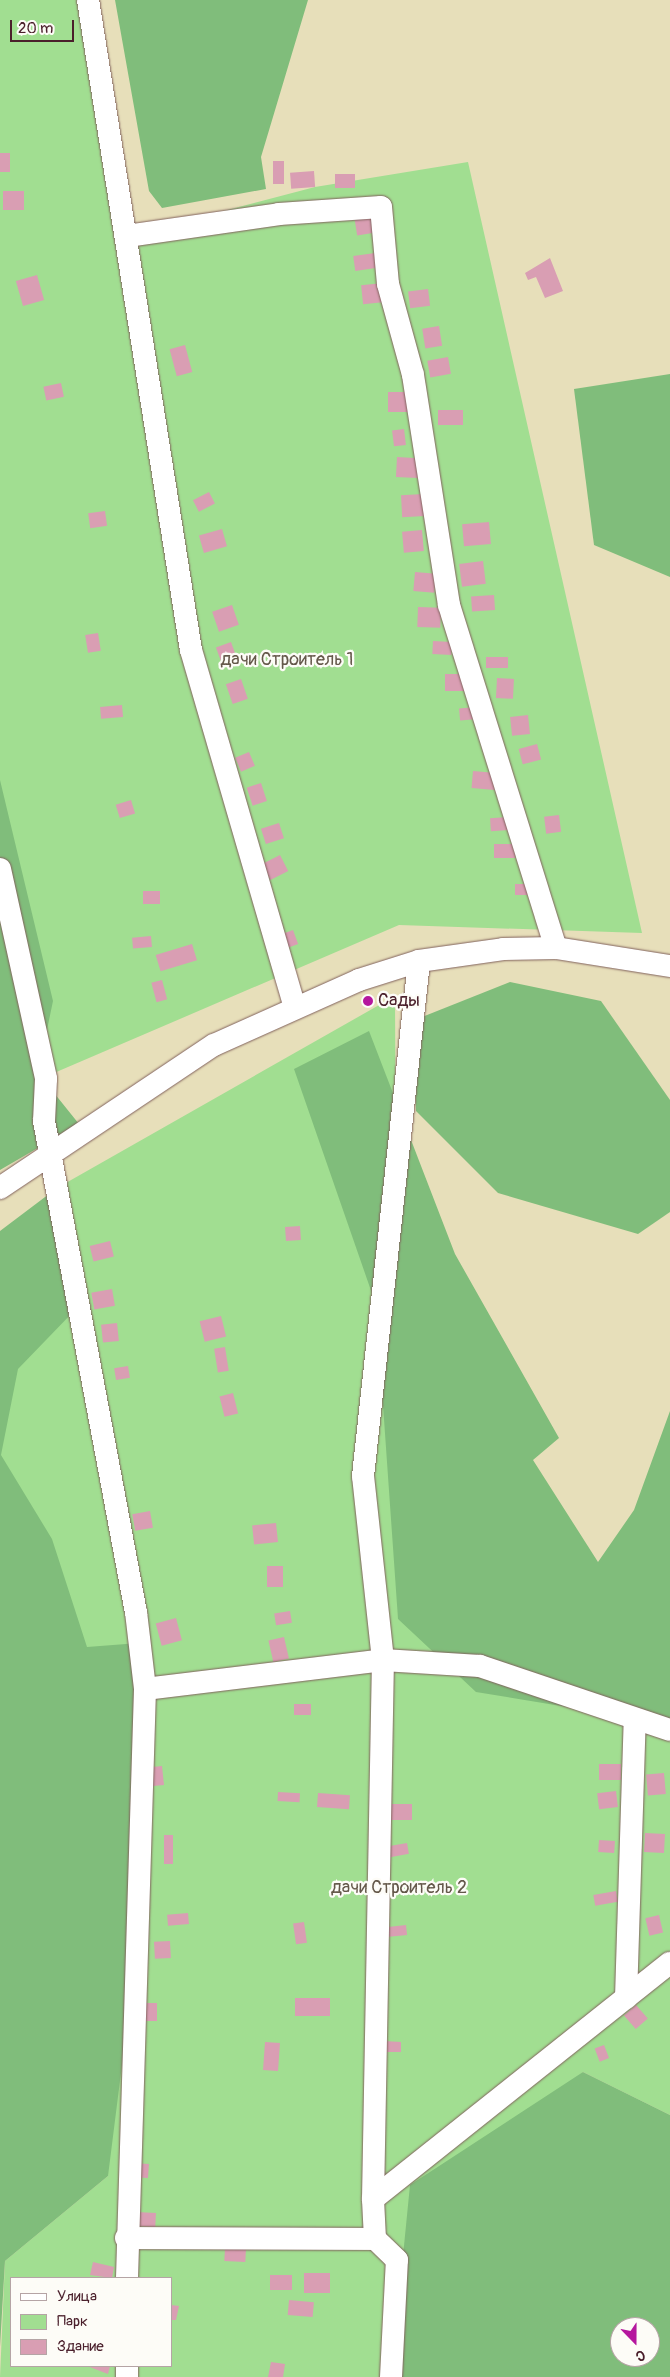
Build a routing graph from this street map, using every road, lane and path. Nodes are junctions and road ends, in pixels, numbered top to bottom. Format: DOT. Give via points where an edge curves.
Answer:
graph roads {
  1 [pos="88,0"];
  2 [pos="127,236"];
  3 [pos="0,870"];
  4 [pos="556,948"];
  5 [pos="419,962"];
  6 [pos="670,966"];
  7 [pos="295,1007"];
  8 [pos="52,1153"];
  9 [pos="0,1188"];
  10 [pos="383,1660"];
  11 [pos="145,1689"];
  12 [pos="635,1719"];
  13 [pos="670,1730"];
  14 [pos="670,1963"];
  15 [pos="626,1998"];
  16 [pos="373,2198"];
  17 [pos="126,2238"];
  18 [pos="375,2238"];
  19 [pos="127,2277"];
  20 [pos="391,2377"];
  1 -- 2 [label="street"];
  2 -- 4 [label="street" via="279,214 381,206 388,284 413,375 449,605"];
  2 -- 7 [label="street" via="191,650"];
  3 -- 8 [label="street" via="46,1079 44,1121"];
  4 -- 5 [label="street" via="495,950"];
  4 -- 6 [label="street"];
  5 -- 7 [label="street"];
  5 -- 10 [label="street" via="363,1476"];
  7 -- 8 [label="street" via="214,1046"];
  8 -- 9 [label="street"];
  8 -- 11 [label="street" via="136,1612"];
  10 -- 11 [label="street"];
  10 -- 12 [label="street" via="480,1666"];
  10 -- 16 [label="street"];
  11 -- 17 [label="street"];
  12 -- 13 [label="street"];
  12 -- 15 [label="street"];
  14 -- 15 [label="street"];
  15 -- 16 [label="street"];
  16 -- 18 [label="street"];
  17 -- 18 [label="street"];
  17 -- 19 [label="street"];
  18 -- 20 [label="street" via="397,2260"];
}
